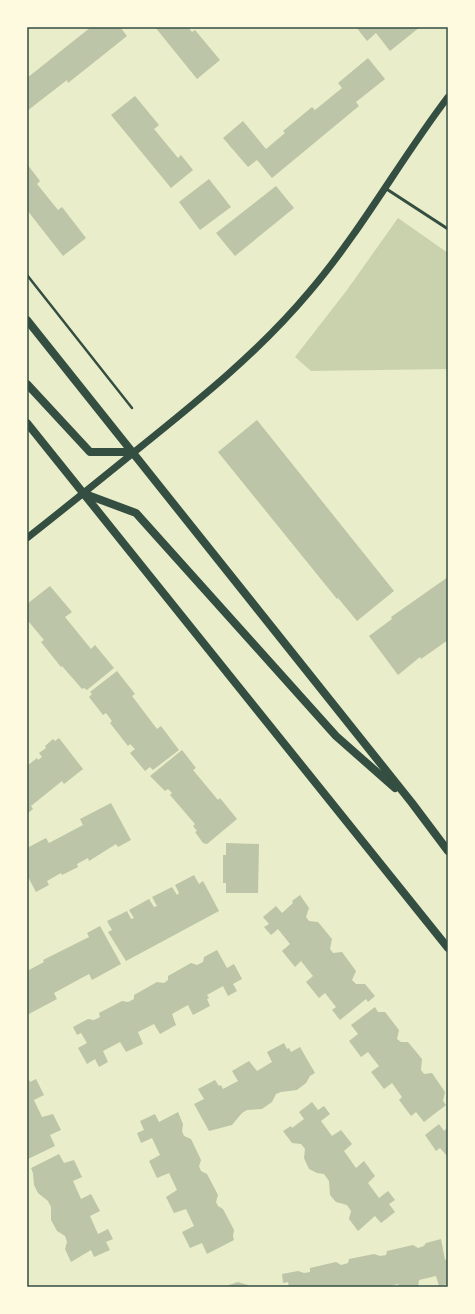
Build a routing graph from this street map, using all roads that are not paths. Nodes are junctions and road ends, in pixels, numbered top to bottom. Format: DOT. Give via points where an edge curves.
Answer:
graph roads {
  1 [pos="448,97"];
  2 [pos="384,187"];
  3 [pos="448,229"];
  4 [pos="27,320"];
  5 [pos="27,384"];
  6 [pos="27,423"];
  7 [pos="133,452"];
  8 [pos="84,494"];
  9 [pos="27,538"];
  10 [pos="412,802"];
  11 [pos="448,851"];
  12 [pos="448,948"];
  1 -- 2 [label="street"];
  2 -- 3 [label="lane"];
  2 -- 7 [label="street" via="357,229 311,290 261,345 190,407"];
  4 -- 7 [label="main road"];
  5 -- 7 [label="main road" via="90,452"];
  6 -- 8 [label="main road"];
  7 -- 8 [label="street"];
  7 -- 10 [label="main road"];
  8 -- 9 [label="street"];
  8 -- 10 [label="main road" via="136,513 336,736"];
  8 -- 12 [label="main road"];
  10 -- 11 [label="main road"];
}
